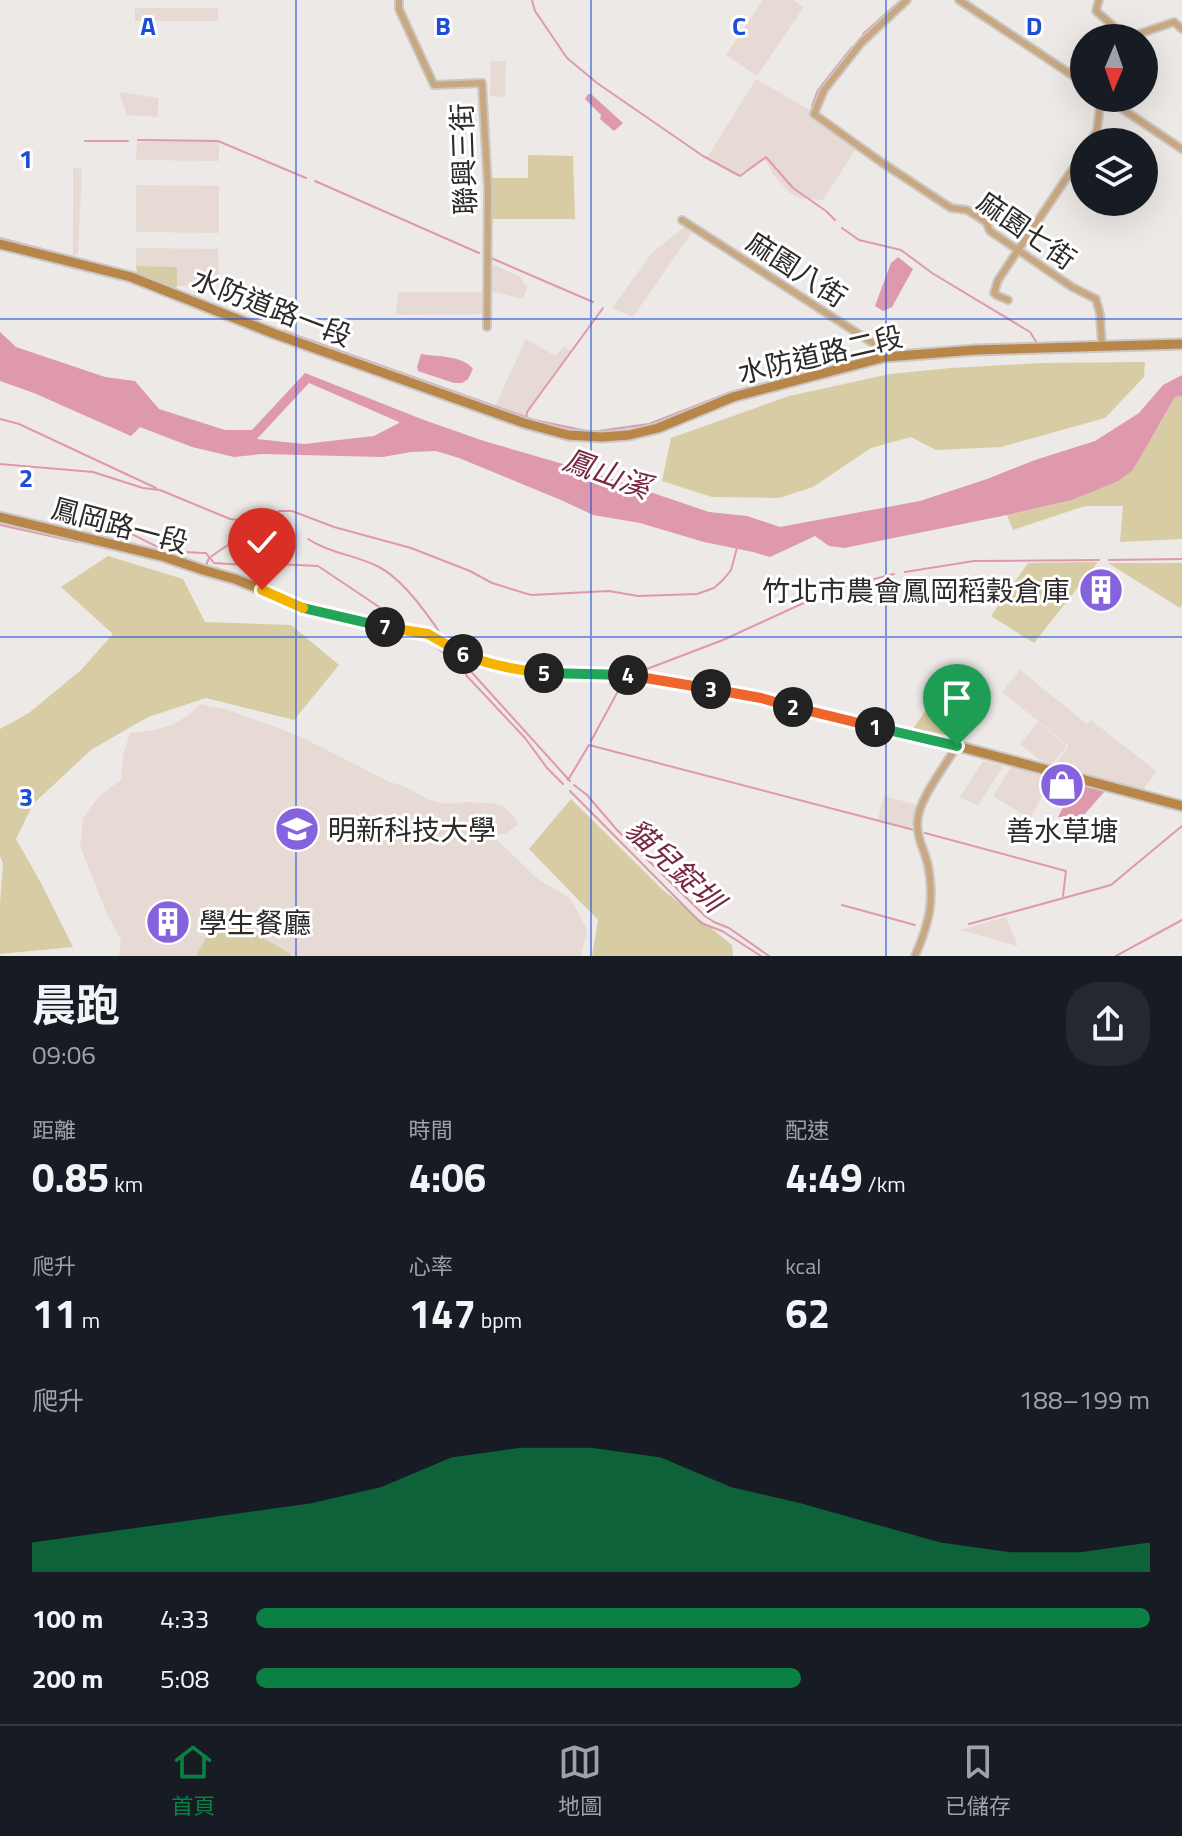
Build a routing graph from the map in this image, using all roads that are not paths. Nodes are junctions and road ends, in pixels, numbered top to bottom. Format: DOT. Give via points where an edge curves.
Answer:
graph roads {
  1 [pos="399,0"];
  2 [pos="907,0"];
  3 [pos="959,0"];
  4 [pos="1099,0"];
  5 [pos="1111,24"];
  6 [pos="1158,27"];
  7 [pos="1182,29"];
  8 [pos="1070,74"];
  9 [pos="1125,112"];
  10 [pos="1182,149"];
  11 [pos="1070,173"];
  12 [pos="682,220"];
  13 [pos="0,244"];
  14 [pos="1018,252"];
  15 [pos="1008,300"];
  16 [pos="487,327"];
  17 [pos="1102,343"];
  18 [pos="1182,344"];
  19 [pos="883,353"];
  20 [pos="524,423"];
  21 [pos="0,517"];
  22 [pos="957,746"];
  23 [pos="1182,806"];
  24 [pos="915,956"];
  1 -- 16 [label="street, 聯興三街" via="434,85 482,83"];
  2 -- 14 [label="street, 麻園七街" via="862,42 824,90 814,114 951,208 967,210 986,222"];
  3 -- 8 [label="street"];
  4 -- 5 [label="street" via="1096,11"];
  6 -- 7 [label="street" via="1174,22"];
  9 -- 10 [label="street"];
  11 -- 14 [label="street"];
  12 -- 19 [label="street, 麻園八街"];
  13 -- 20 [label="street, 水防道路一段" via="131,277"];
  14 -- 15 [label="street" via="994,289"];
  14 -- 17 [label="street, 麻園七街" via="1096,299"];
  17 -- 18 [label="street, 水防道路二段"];
  17 -- 19 [label="street, 水防道路二段"];
  19 -- 20 [label="street, 水防道路二段" via="733,397 629,435 568,435"];
  21 -- 22 [label="street, 鳳岡路一段" via="165,557 317,612 428,634 480,661 519,670 629,675 727,691"];
  22 -- 23 [label="street, 鳳岡路一段"];
  22 -- 24 [label="street" via="918,813 916,833 928,863 930,916"];
}
